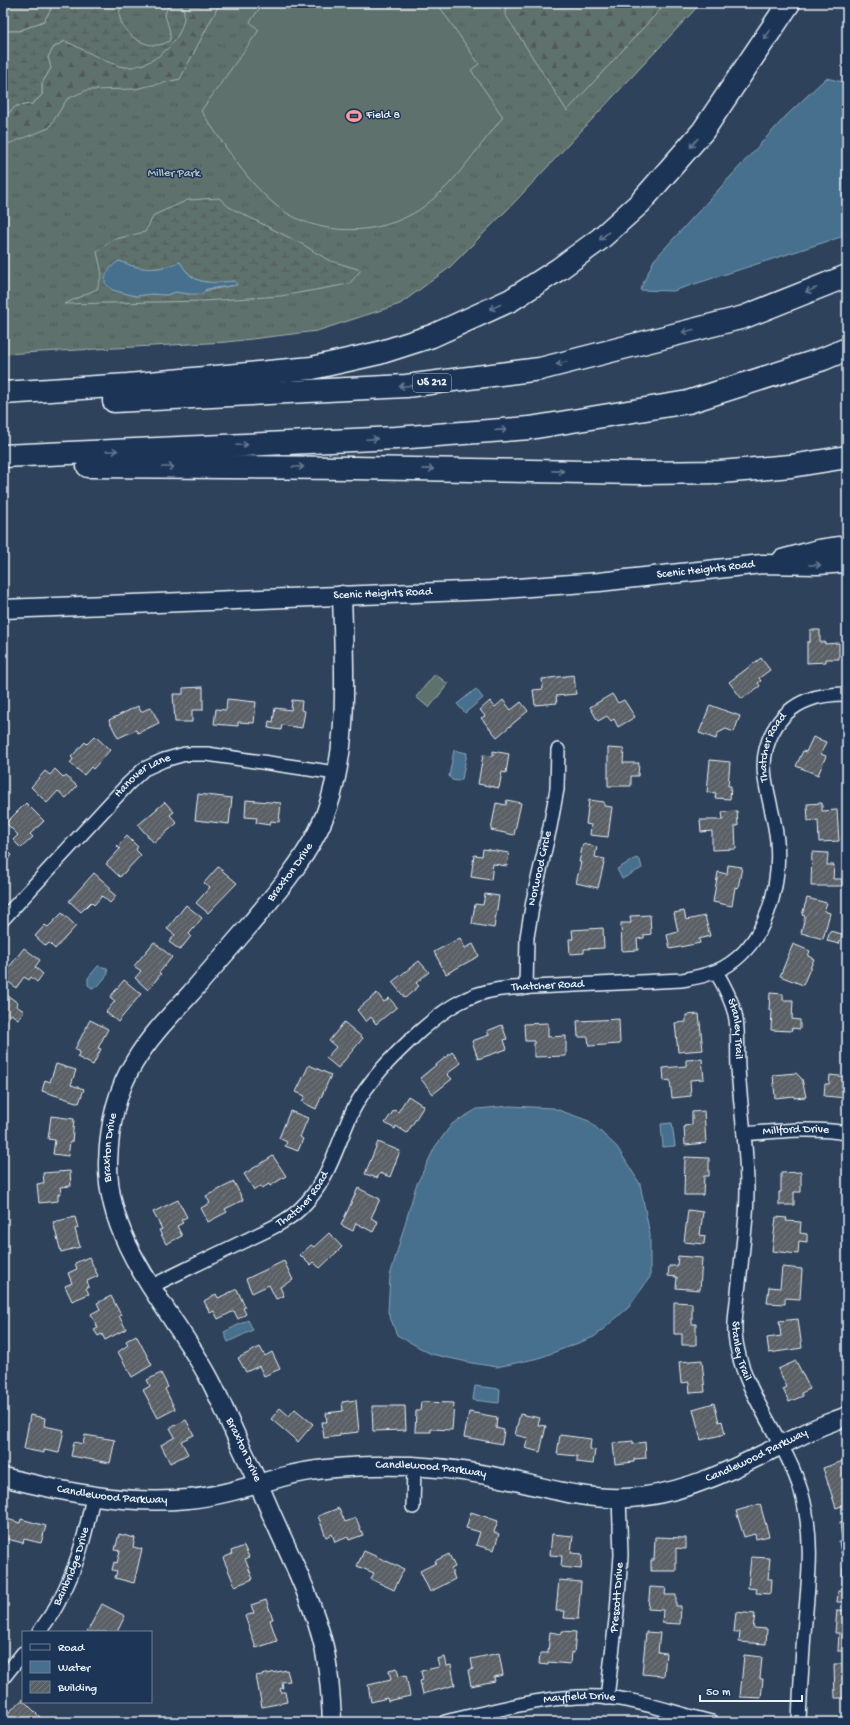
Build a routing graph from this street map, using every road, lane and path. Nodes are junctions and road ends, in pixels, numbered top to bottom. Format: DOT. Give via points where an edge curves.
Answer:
graph roads {
  1 [pos="789,3"];
  2 [pos="847,276"];
  3 [pos="847,348"];
  4 [pos="3,393"];
  5 [pos="3,406"];
  6 [pos="3,456"];
  7 [pos="847,457"];
  8 [pos="3,466"];
  9 [pos="847,545"];
  10 [pos="847,563"];
  11 [pos="762,564"];
  12 [pos="342,596"];
  13 [pos="3,609"];
  14 [pos="847,694"];
  15 [pos="558,750"];
  16 [pos="336,773"];
  17 [pos="3,919"];
  18 [pos="716,972"];
  19 [pos="526,988"];
  20 [pos="847,1133"];
  21 [pos="744,1134"];
  22 [pos="152,1286"];
  23 [pos="847,1416"];
  24 [pos="781,1446"];
  25 [pos="414,1466"];
  26 [pos="3,1477"];
  27 [pos="259,1484"];
  28 [pos="93,1496"];
  29 [pos="620,1497"];
  30 [pos="413,1507"];
  31 [pos="40,1631"];
  32 [pos="22,1654"];
  33 [pos="3,1678"];
  34 [pos="607,1698"];
  35 [pos="332,1722"];
  36 [pos="445,1722"];
  37 [pos="712,1722"];
  38 [pos="800,1722"];
  1 -- 4 [label="highway, one-way" via="703,131 640,203 600,239 511,300 432,336 379,353 312,368 128,385"];
  2 -- 5 [label="highway, US 212, one-way" via="744,317 540,369 406,386"];
  6 -- 3 [label="highway, one-way" via="396,438 530,428 688,402 823,359"];
  8 -- 7 [label="highway, one-way" via="656,472 728,471 791,466"];
  9 -- 11 [label="street, Scenic Heights Road" via="819,549"];
  11 -- 10 [label="street, Scenic Heights Road, one-way" via="818,566"];
  11 -- 12 [label="street, Scenic Heights Road" via="599,582 490,590"];
  12 -- 13 [label="street, Scenic Heights Road"];
  12 -- 16 [label="street, Braxton Drive" via="343,722"];
  14 -- 18 [label="street, Thatcher Road" via="809,699 792,708 778,722 768,739 764,758 765,778 777,841 774,892 756,936 743,954"];
  15 -- 19 [label="street, Norwood Circle" via="557,789 527,937"];
  16 -- 17 [label="street, Hanover Lane" via="207,754 184,754 164,760 144,769 128,784"];
  16 -- 22 [label="street, Braxton Drive" via="319,829 302,859 267,904 155,1032 133,1063 118,1099 111,1132 108,1166 111,1199 136,1264"];
  18 -- 19 [label="street, Thatcher Road" via="682,980"];
  18 -- 21 [label="street, Stanley Trail" via="729,996 735,1015"];
  19 -- 22 [label="street, Thatcher Road" via="498,989 483,993 466,999 435,1019 380,1070 366,1089 353,1110 325,1177 300,1209 270,1228"];
  20 -- 21 [label="street, Millford Drive" via="828,1129 797,1129"];
  21 -- 24 [label="street, Stanley Trail" via="747,1192 735,1334 740,1362"];
  22 -- 27 [label="street, Braxton Drive" via="208,1376"];
  23 -- 24 [label="street, Candlewood Parkway"];
  24 -- 29 [label="street, Candlewood Parkway" via="700,1484 640,1497"];
  24 -- 38 [label="street, Stanley Trail" via="801,1491 810,1550"];
  25 -- 27 [label="street, Candlewood Parkway" via="366,1465 283,1476"];
  25 -- 29 [label="street, Candlewood Parkway" via="472,1472 581,1496"];
  25 -- 30 [label="street"];
  26 -- 28 [label="street, Candlewood Parkway" via="63,1492"];
  27 -- 28 [label="street, Candlewood Parkway" via="233,1492 190,1499 148,1501"];
  27 -- 35 [label="street, Braxton Drive" via="302,1584 324,1647"];
  28 -- 31 [label="street, Bainbridge Drive" via="86,1534 75,1568 59,1602"];
  29 -- 34 [label="street, Prescott Drive" via="617,1611"];
  32 -- 33 [label="street"];
  34 -- 36 [label="street, Mayfield Drive" via="576,1697 542,1701"];
  34 -- 37 [label="street, Mayfield Drive" via="646,1704"];
}
